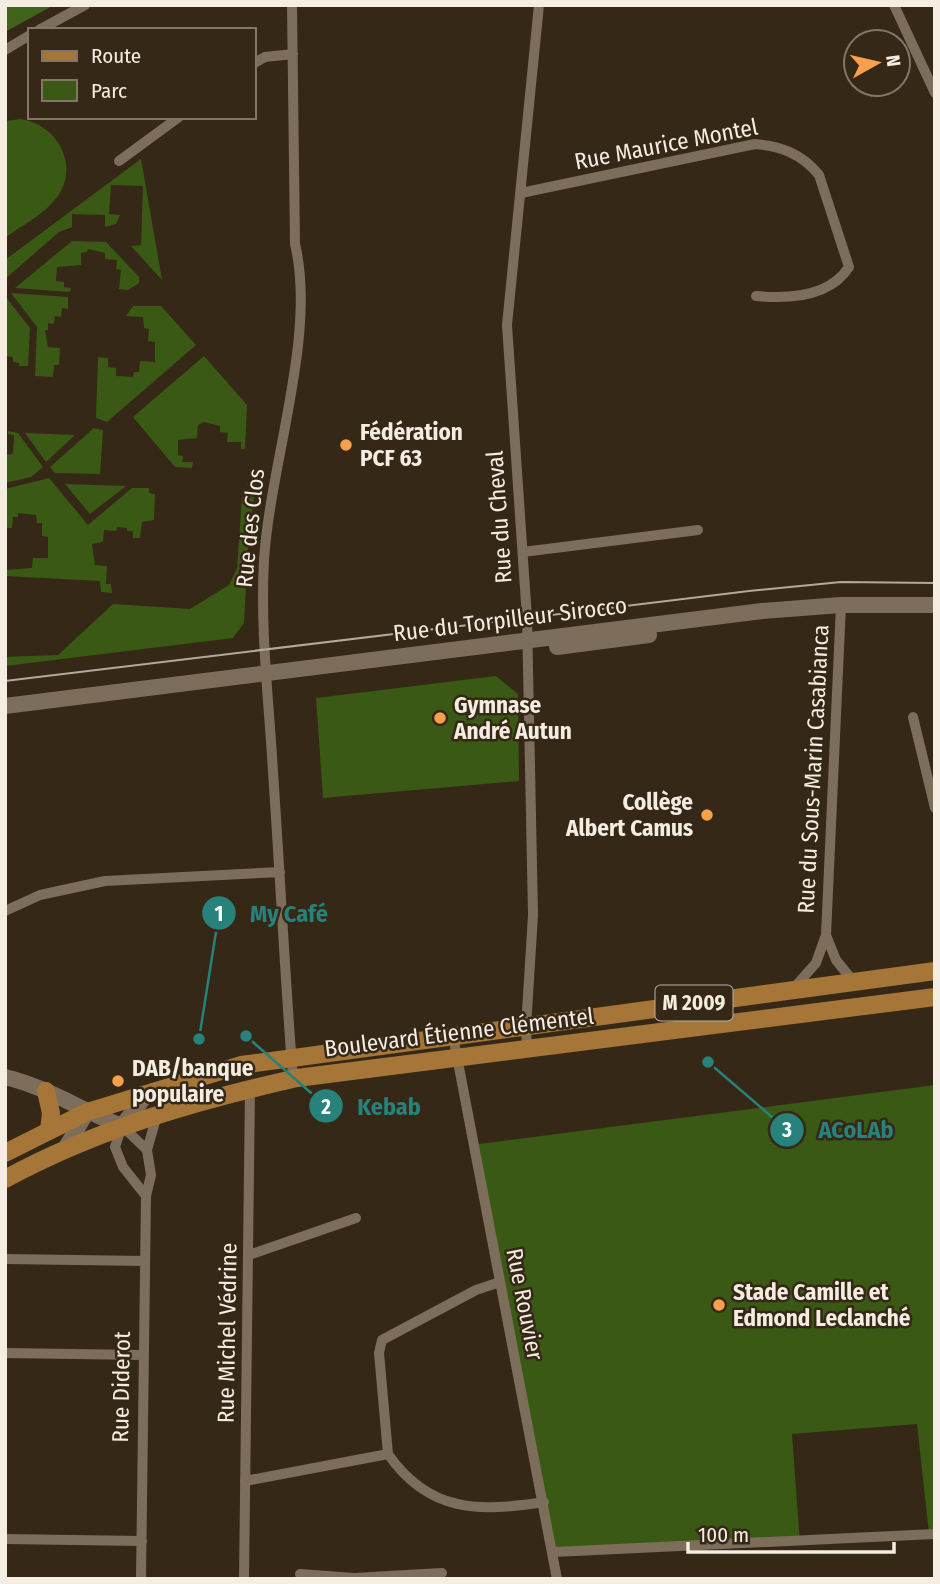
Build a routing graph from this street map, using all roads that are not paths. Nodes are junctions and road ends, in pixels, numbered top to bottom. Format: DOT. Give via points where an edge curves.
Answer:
graph roads {
  1 [pos="85,5"];
  2 [pos="292,5"];
  3 [pos="539,5"];
  4 [pos="894,5"];
  5 [pos="43,28"];
  6 [pos="28,36"];
  7 [pos="5,50"];
  8 [pos="293,54"];
  9 [pos="256,62"];
  10 [pos="935,93"];
  11 [pos="176,119"];
  12 [pos="119,161"];
  13 [pos="521,193"];
  14 [pos="756,296"];
  15 [pos="698,530"];
  16 [pos="523,552"];
  17 [pos="935,605"];
  18 [pos="841,610"];
  19 [pos="935,616"];
  20 [pos="527,645"];
  21 [pos="266,678"];
  22 [pos="5,706"];
  23 [pos="914,717"];
  24 [pos="935,808"];
  25 [pos="280,872"];
  26 [pos="5,911"];
  27 [pos="826,935"];
  28 [pos="935,971"];
  29 [pos="853,981"];
  30 [pos="793,989"];
  31 [pos="935,997"];
  32 [pos="526,1027"];
  33 [pos="453,1036"];
  34 [pos="527,1048"];
  35 [pos="292,1057"];
  36 [pos="456,1057"];
  37 [pos="5,1077"];
  38 [pos="293,1079"];
  39 [pos="250,1088"];
  40 [pos="46,1091"];
  41 [pos="146,1095"];
  42 [pos="86,1112"];
  43 [pos="157,1114"];
  44 [pos="122,1126"];
  45 [pos="49,1130"];
  46 [pos="66,1147"];
  47 [pos="147,1150"];
  48 [pos="5,1153"];
  49 [pos="5,1178"];
  50 [pos="146,1196"];
  51 [pos="356,1218"];
  52 [pos="249,1255"];
  53 [pos="5,1259"];
  54 [pos="145,1261"];
  55 [pos="500,1282"];
  56 [pos="5,1353"];
  57 [pos="142,1355"];
  58 [pos="388,1454"];
  59 [pos="246,1481"];
  60 [pos="544,1502"];
  61 [pos="935,1534"];
  62 [pos="5,1539"];
  63 [pos="142,1541"];
  64 [pos="554,1552"];
  65 [pos="442,1573"];
  66 [pos="300,1574"];
  67 [pos="354,1578"];
  68 [pos="141,1579"];
  69 [pos="244,1579"];
  70 [pos="557,1579"];
  1 -- 5 [label="street"];
  2 -- 8 [label="street, Rue des Clos"];
  3 -- 13 [label="street, Rue du Cheval"];
  4 -- 10 [label="street"];
  6 -- 7 [label="street"];
  8 -- 9 [label="street"];
  8 -- 21 [label="street, Rue des Clos" via="299,304 295,365 264,560"];
  11 -- 12 [label="street"];
  13 -- 14 [label="street, Rue Maurice Montel" via="755,144 778,145 809,163 819,175 849,267 840,281 788,300"];
  13 -- 16 [label="street, Rue du Cheval" via="507,325"];
  15 -- 16 [label="street"];
  16 -- 20 [label="street, Rue du Cheval"];
  17 -- 18 [label="street, Rue du Torpilleur Sirocco"];
  18 -- 19 [label="street, Rue du Torpilleur Sirocco"];
  18 -- 20 [label="street, Rue du Torpilleur Sirocco" via="741,613"];
  18 -- 27 [label="street, Rue du Sous-Marin Casabianca"];
  20 -- 21 [label="street, Rue du Torpilleur Sirocco"];
  20 -- 32 [label="street, Rue du Cheval" via="533,915"];
  21 -- 22 [label="street, Rue du Torpilleur Sirocco"];
  21 -- 25 [label="street, Rue des Clos"];
  23 -- 24 [label="street"];
  25 -- 26 [label="street" via="105,881 40,895"];
  25 -- 35 [label="street, Rue des Clos"];
  27 -- 29 [label="street, Rue du Sous-Marin Casabianca" via="836,960"];
  27 -- 30 [label="street, Rue du Sous-Marin Casabianca" via="816,963"];
  28 -- 29 [label="main road, Boulevard Étienne Clémentel / M 2009"];
  29 -- 30 [label="main road, Boulevard Étienne Clémentel / M 2009"];
  30 -- 32 [label="main road, Boulevard Étienne Clémentel / M 2009"];
  31 -- 34 [label="main road, Boulevard Étienne Clémentel / M 2009"];
  32 -- 33 [label="main road, Boulevard Étienne Clémentel / M 2009"];
  32 -- 34 [label="street, Rue du Cheval"];
  33 -- 35 [label="main road, Boulevard Étienne Clémentel / M 2009"];
  33 -- 36 [label="street, Rue Rouvier"];
  34 -- 36 [label="main road, Boulevard Étienne Clémentel / M 2009"];
  35 -- 38 [label="street, Rue des Clos"];
  35 -- 41 [label="main road, Boulevard Étienne Clémentel / M 2009" via="221,1069"];
  36 -- 38 [label="main road, Boulevard Étienne Clémentel / M 2009"];
  36 -- 55 [label="street, Rue Rouvier"];
  37 -- 40 [label="street"];
  38 -- 39 [label="main road, Boulevard Étienne Clémentel / M 2009"];
  39 -- 43 [label="main road, Boulevard Étienne Clémentel / M 2009"];
  39 -- 52 [label="street, Rue Michel Védrine"];
  40 -- 42 [label="street" via="73,1101"];
  40 -- 45 [label="main road"];
  41 -- 42 [label="main road, Boulevard Étienne Clémentel / M 2009"];
  41 -- 44 [label="street"];
  42 -- 44 [label="street"];
  42 -- 45 [label="main road, Boulevard Étienne Clémentel / M 2009"];
  42 -- 46 [label="street"];
  43 -- 44 [label="main road, Boulevard Étienne Clémentel / M 2009"];
  43 -- 47 [label="street, Rue Diderot"];
  44 -- 46 [label="main road, Boulevard Étienne Clémentel / M 2009"];
  44 -- 47 [label="street"];
  44 -- 50 [label="street" via="115,1147 123,1167"];
  45 -- 48 [label="main road, Boulevard Étienne Clémentel / M 2009"];
  46 -- 49 [label="main road, Boulevard Étienne Clémentel / M 2009"];
  47 -- 50 [label="street, Rue Diderot" via="150,1175"];
  50 -- 54 [label="street, Rue Diderot"];
  51 -- 52 [label="street"];
  52 -- 59 [label="street, Rue Michel Védrine"];
  53 -- 54 [label="street"];
  54 -- 57 [label="street, Rue Diderot"];
  55 -- 58 [label="street" via="383,1340 379,1353"];
  55 -- 60 [label="street, Rue Rouvier"];
  56 -- 57 [label="street"];
  57 -- 63 [label="street, Rue Diderot"];
  58 -- 59 [label="street"];
  58 -- 60 [label="street" via="414,1483 438,1500 499,1509"];
  59 -- 69 [label="street, Rue Michel Védrine"];
  60 -- 64 [label="street, Rue Rouvier"];
  61 -- 64 [label="street"];
  62 -- 63 [label="street"];
  63 -- 68 [label="street, Rue Diderot"];
  64 -- 70 [label="street, Rue Rouvier"];
  65 -- 67 [label="street"];
  66 -- 67 [label="street"];
}
